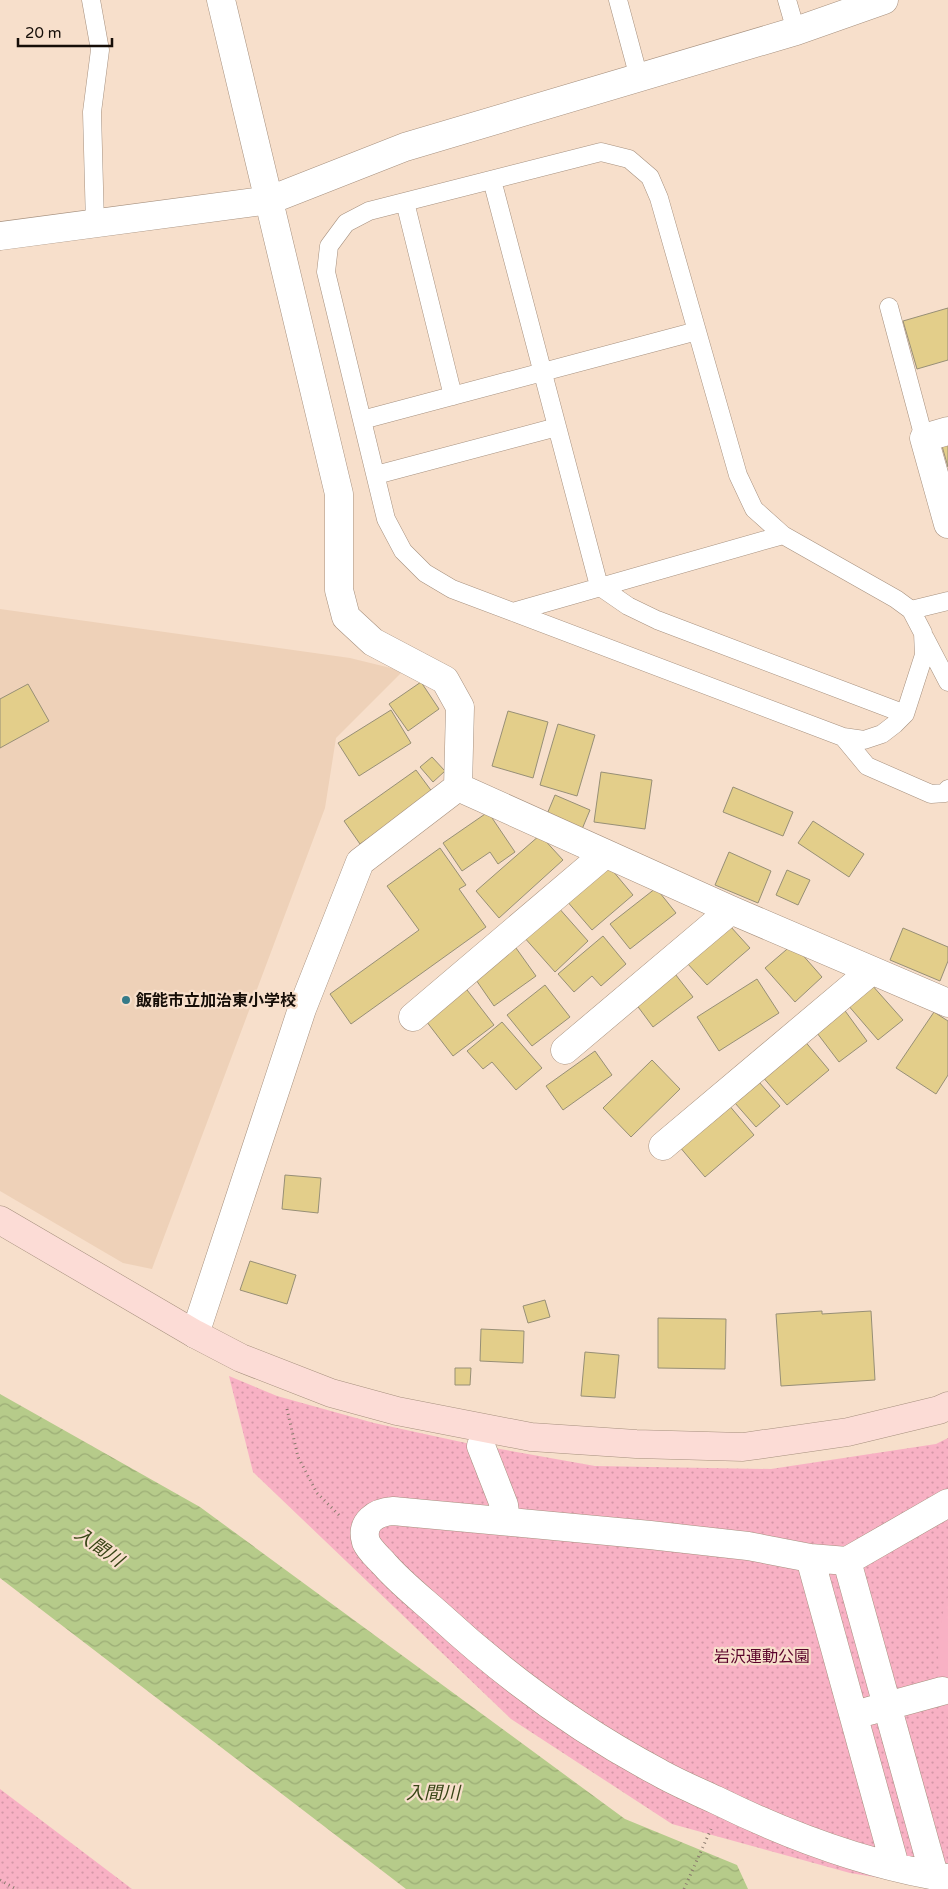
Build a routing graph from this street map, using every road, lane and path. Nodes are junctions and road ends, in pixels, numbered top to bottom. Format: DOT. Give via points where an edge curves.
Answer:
graph roads {
  1 [pos="91,0"];
  2 [pos="221,0"];
  3 [pos="618,0"];
  4 [pos="787,0"];
  5 [pos="884,0"];
  6 [pos="796,31"];
  7 [pos="639,78"];
  8 [pos="492,180"];
  9 [pos="270,200"];
  10 [pos="405,202"];
  11 [pos="95,224"];
  12 [pos="0,236"];
  13 [pos="889,308"];
  14 [pos="697,331"];
  15 [pos="543,372"];
  16 [pos="453,396"];
  17 [pos="362,420"];
  18 [pos="557,427"];
  19 [pos="936,435"];
  20 [pos="376,475"];
  21 [pos="948,524"];
  22 [pos="783,535"];
  23 [pos="599,586"];
  24 [pos="948,601"];
  25 [pos="911,610"];
  26 [pos="513,612"];
  27 [pos="923,633"];
  28 [pos="948,682"];
  29 [pos="905,714"];
  30 [pos="843,737"];
  31 [pos="458,787"];
  32 [pos="948,789"];
  33 [pos="605,854"];
  34 [pos="732,910"];
  35 [pos="870,971"];
  36 [pos="948,1003"];
  37 [pos="413,1017"];
  38 [pos="565,1050"];
  39 [pos="663,1146"];
  40 [pos="0,1220"];
  41 [pos="195,1334"];
  42 [pos="290,1377"];
  43 [pos="948,1406"];
  44 [pos="481,1446"];
  45 [pos="948,1503"];
  46 [pos="506,1521"];
  47 [pos="365,1535"];
  48 [pos="810,1558"];
  49 [pos="847,1561"];
  50 [pos="942,1691"];
  51 [pos="887,1706"];
  52 [pos="853,1715"];
  53 [pos="723,1804"];
  54 [pos="895,1866"];
  55 [pos="941,1876"];
  56 [pos="0,1880"];
  57 [pos="16,1889"];
  58 [pos="684,1889"];
  1 -- 11 [label="lane" via="100,50 92,112"];
  2 -- 9 [label="street"];
  3 -- 7 [label="lane"];
  4 -- 6 [label="lane"];
  5 -- 6 [label="street"];
  6 -- 7 [label="street"];
  7 -- 9 [label="street" via="405,147"];
  8 -- 10 [label="lane"];
  8 -- 14 [label="lane" via="601,152 629,159 650,177 659,198"];
  8 -- 15 [label="lane"];
  9 -- 11 [label="street"];
  9 -- 31 [label="street" via="338,494 339,590 346,617 373,642 445,680 460,707"];
  10 -- 16 [label="lane"];
  10 -- 17 [label="lane" via="369,211 346,223 329,246 326,272"];
  11 -- 12 [label="street"];
  13 -- 19 [label="lane"];
  14 -- 15 [label="lane"];
  14 -- 22 [label="lane" via="738,475 754,509"];
  15 -- 16 [label="lane"];
  15 -- 18 [label="lane"];
  16 -- 17 [label="lane"];
  17 -- 20 [label="lane"];
  18 -- 20 [label="lane"];
  18 -- 23 [label="lane"];
  19 -- 21 [label="street"];
  20 -- 26 [label="lane" via="386,519 404,551 425,573 452,589"];
  22 -- 23 [label="lane"];
  22 -- 25 [label="lane"];
  23 -- 26 [label="lane"];
  23 -- 29 [label="lane" via="628,606 657,620"];
  24 -- 25 [label="lane"];
  25 -- 27 [label="lane"];
  26 -- 30 [label="lane"];
  27 -- 28 [label="lane"];
  27 -- 29 [label="lane" via="924,654"];
  29 -- 30 [label="lane" via="882,734 864,740"];
  30 -- 32 [label="lane" via="867,766 931,794 945,793"];
  31 -- 33 [label="street"];
  31 -- 41 [label="street" via="360,862 302,1009"];
  33 -- 34 [label="street"];
  33 -- 37 [label="street"];
  34 -- 35 [label="street"];
  34 -- 38 [label="street"];
  35 -- 36 [label="street"];
  35 -- 39 [label="street"];
  40 -- 41 [label="street"];
  41 -- 42 [label="street" via="241,1358"];
  42 -- 43 [label="street" via="331,1393 397,1411 531,1437 636,1444 743,1447 848,1432"];
  42 -- 47 [label="path" via="286,1392 288,1416 298,1457 316,1493"];
  44 -- 46 [label="street" via="504,1505"];
  45 -- 49 [label="street"];
  46 -- 47 [label="street" via="385,1512 368,1521"];
  46 -- 48 [label="street" via="748,1546"];
  47 -- 53 [label="street" via="369,1547 388,1569 467,1641 522,1684 598,1737 659,1773"];
  48 -- 49 [label="street"];
  48 -- 52 [label="street"];
  49 -- 51 [label="street"];
  50 -- 51 [label="street"];
  51 -- 52 [label="street"];
  51 -- 55 [label="street"];
  52 -- 54 [label="street"];
  53 -- 54 [label="street" via="805,1840"];
  53 -- 58 [label="path"];
  54 -- 55 [label="street"];
  56 -- 57 [label="path"];
}
